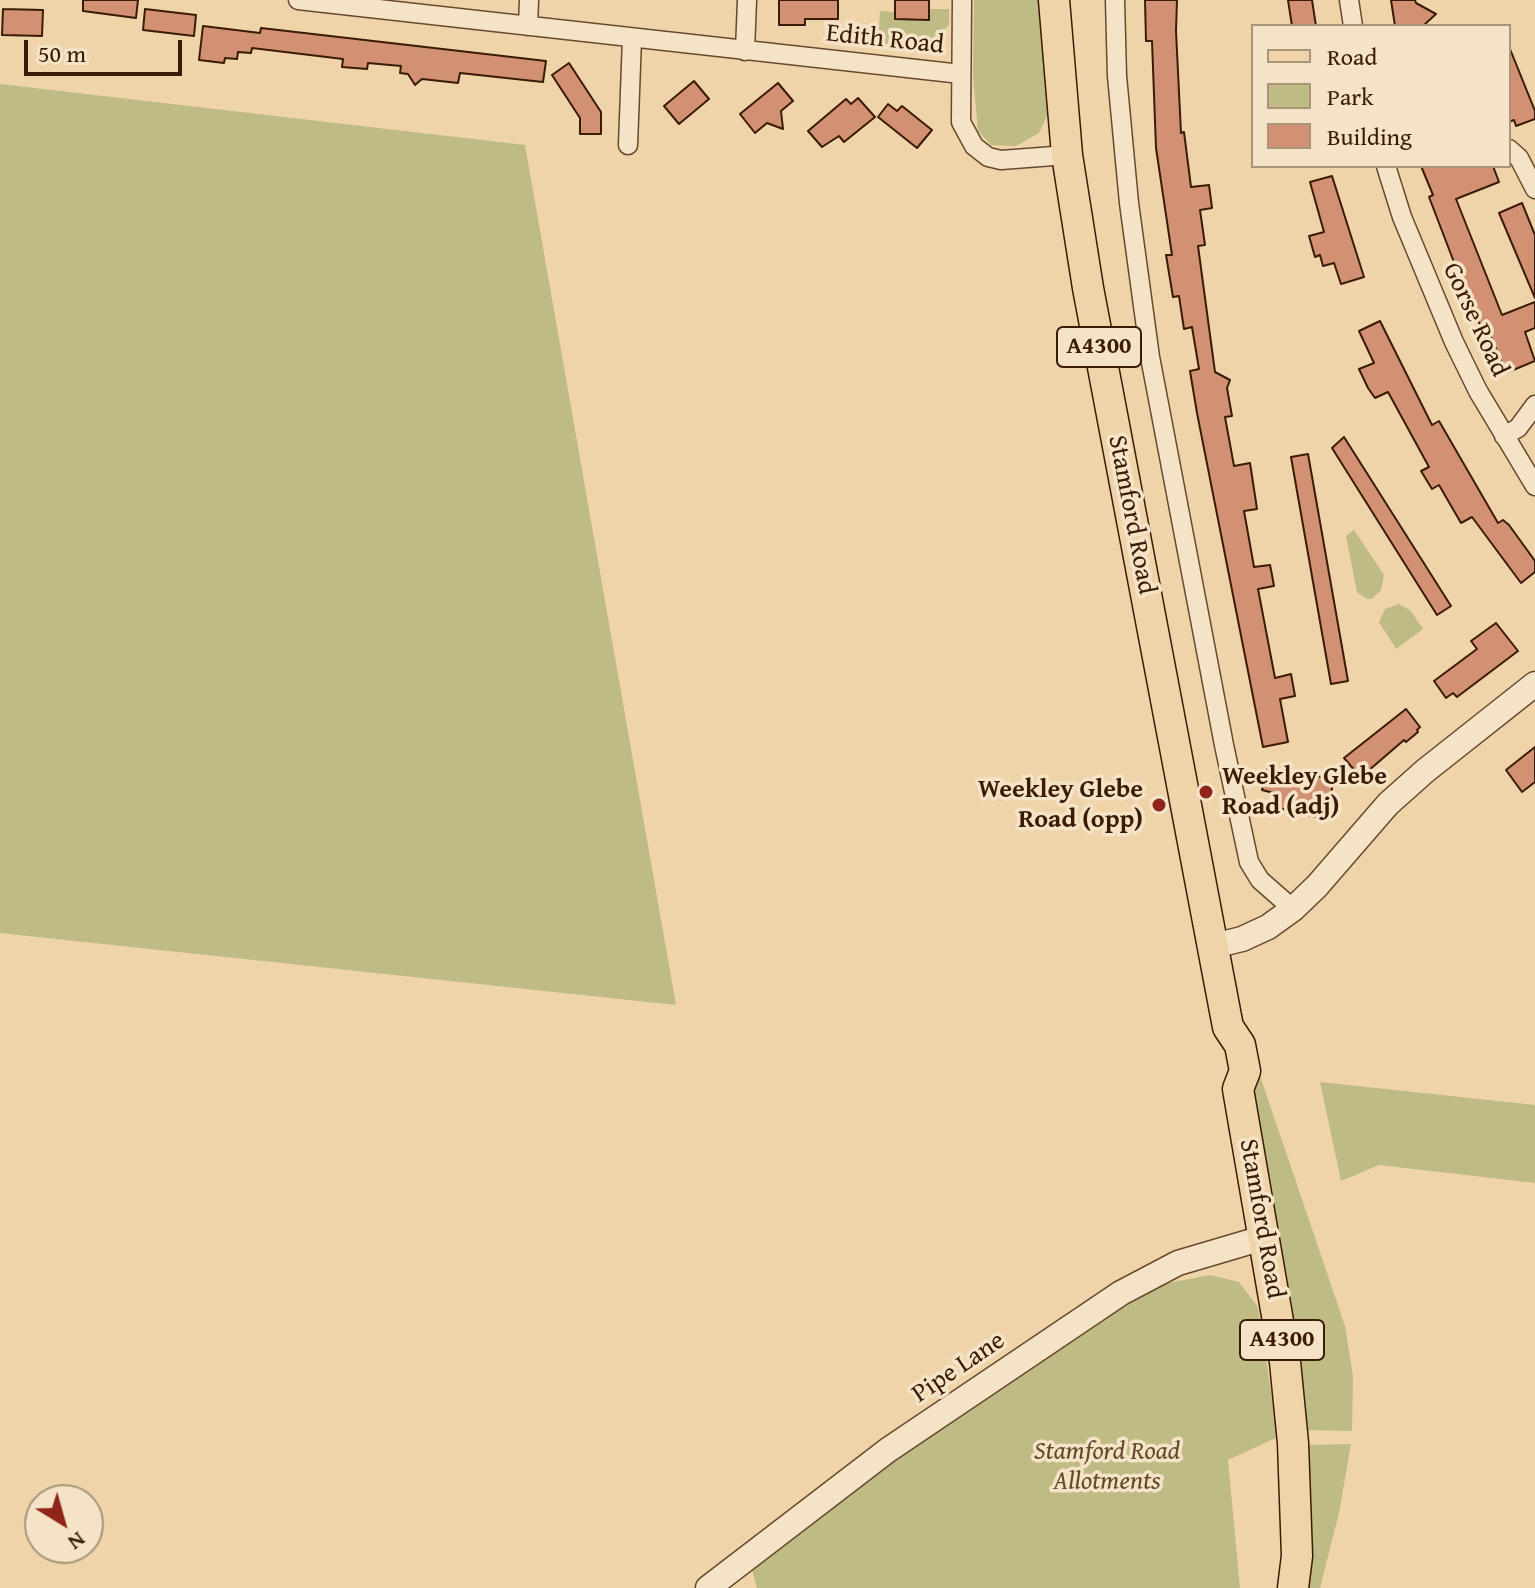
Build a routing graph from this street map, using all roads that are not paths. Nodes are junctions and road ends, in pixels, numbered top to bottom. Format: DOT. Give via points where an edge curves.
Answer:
graph roads {
  1 [pos="298,0"];
  2 [pos="529,0"];
  3 [pos="747,0"];
  4 [pos="962,0"];
  5 [pos="1054,0"];
  6 [pos="1115,0"];
  7 [pos="1349,0"];
  8 [pos="340,2"];
  9 [pos="1353,24"];
  10 [pos="528,26"];
  11 [pos="632,38"];
  12 [pos="745,51"];
  13 [pos="961,74"];
  14 [pos="628,145"];
  15 [pos="1511,151"];
  16 [pos="1067,155"];
  17 [pos="1387,168"];
  18 [pos="1535,189"];
  19 [pos="1535,405"];
  20 [pos="1504,436"];
  21 [pos="1535,486"];
  22 [pos="1535,684"];
  23 [pos="1293,909"];
  24 [pos="1213,946"];
  25 [pos="1266,1237"];
  26 [pos="708,1588"];
  27 [pos="1293,1588"];
  1 -- 8 [label="street, Edith Road"];
  2 -- 10 [label="street"];
  3 -- 12 [label="street"];
  4 -- 13 [label="street"];
  5 -- 16 [label="main road, Stamford Road / A4300"];
  6 -- 23 [label="street, Stamford Road" via="1127,187 1150,357 1224,745 1249,862 1260,880"];
  7 -- 9 [label="street"];
  8 -- 10 [label="street, Edith Road"];
  10 -- 11 [label="street, Edith Road"];
  11 -- 12 [label="street, Edith Road"];
  11 -- 14 [label="street"];
  12 -- 13 [label="street, Edith Road"];
  13 -- 16 [label="street, Edith Road" via="961,122 974,146 988,157"];
  15 -- 18 [label="street"];
  16 -- 24 [label="main road, Stamford Road / A4300"];
  17 -- 20 [label="street, Gorse Road" via="1430,288"];
  19 -- 20 [label="street" via="1525,421"];
  20 -- 21 [label="street, Gorse Road"];
  22 -- 23 [label="street" via="1388,804"];
  23 -- 24 [label="street" via="1268,927"];
  24 -- 25 [label="main road, Stamford Road / A4300" via="1228,1027 1240,1045 1245,1071 1238,1089"];
  25 -- 26 [label="street, Pipe Lane" via="1178,1263 1121,1293 888,1450"];
  25 -- 27 [label="main road, Stamford Road / A4300" via="1293,1443"];
}
